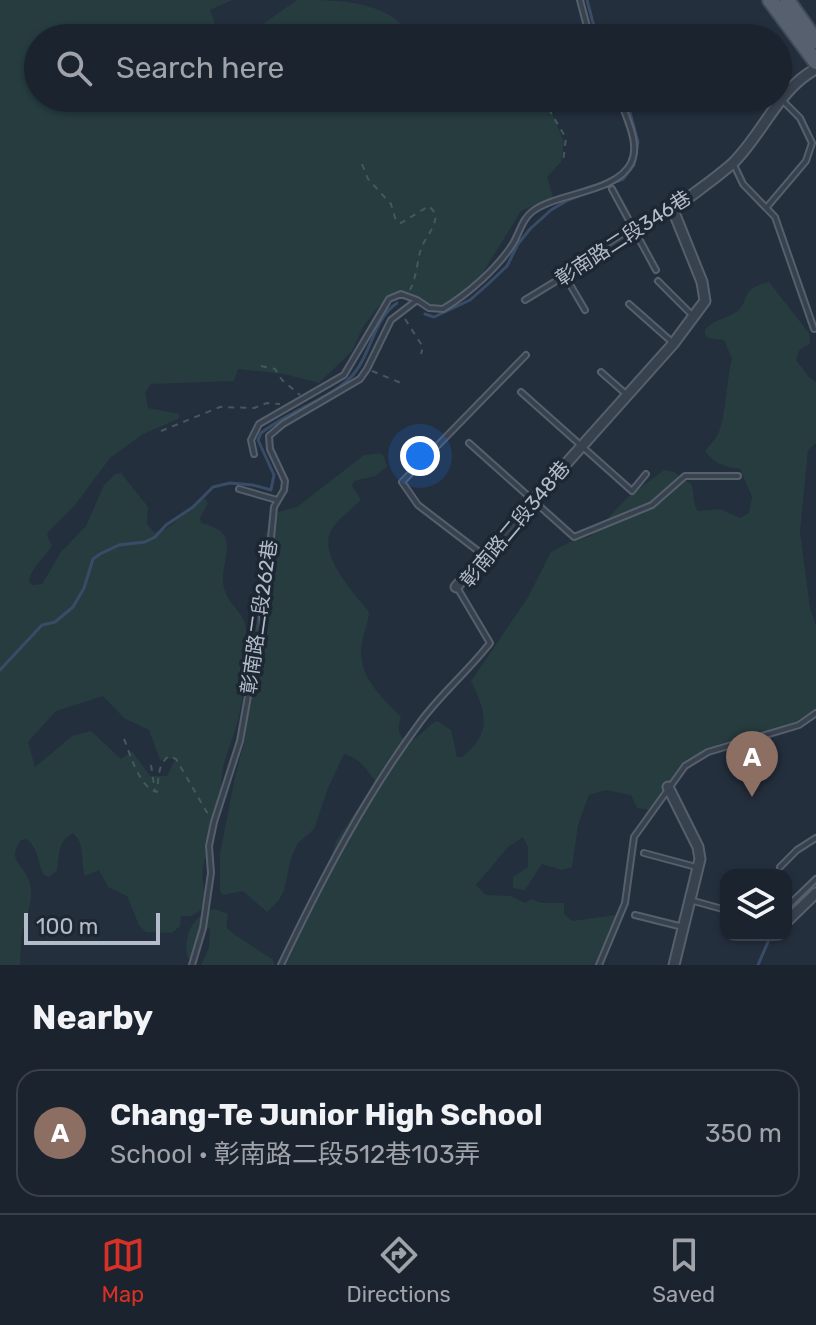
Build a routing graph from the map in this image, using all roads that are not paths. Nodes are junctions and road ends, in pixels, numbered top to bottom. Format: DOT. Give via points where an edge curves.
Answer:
graph roads {
  1 [pos="580,0"];
  2 [pos="781,4"];
  3 [pos="586,24"];
  4 [pos="816,41"];
  5 [pos="816,62"];
  6 [pos="816,69"];
  7 [pos="792,89"];
  8 [pos="792,110"];
  9 [pos="625,112"];
  10 [pos="773,112"];
  11 [pos="734,162"];
  12 [pos="612,189"];
  13 [pos="767,207"];
  14 [pos="673,210"];
  15 [pos="636,234"];
  16 [pos="656,270"];
  17 [pos="565,276"];
  18 [pos="658,281"];
  19 [pos="417,300"];
  20 [pos="525,300"];
  21 [pos="629,304"];
  22 [pos="585,310"];
  23 [pos="693,316"];
  24 [pos="814,329"];
  25 [pos="673,344"];
  26 [pos="526,355"];
  27 [pos="601,372"];
  28 [pos="521,392"];
  29 [pos="627,395"];
  30 [pos="469,443"];
  31 [pos="582,446"];
  32 [pos="254,454"];
  33 [pos="646,474"];
  34 [pos="738,476"];
  35 [pos="239,489"];
  36 [pos="277,500"];
  37 [pos="534,500"];
  38 [pos="484,556"];
  39 [pos="456,587"];
  40 [pos="816,713"];
  41 [pos="668,787"];
  42 [pos="816,838"];
  43 [pos="644,853"];
  44 [pos="698,867"];
  45 [pos="780,867"];
  46 [pos="816,879"];
  47 [pos="816,893"];
  48 [pos="690,900"];
  49 [pos="792,902"];
  50 [pos="720,908"];
  51 [pos="635,915"];
  52 [pos="792,916"];
  53 [pos="683,927"];
  54 [pos="192,965"];
  55 [pos="281,965"];
  56 [pos="599,965"];
  57 [pos="674,965"];
  1 -- 3 [label="lane"];
  2 -- 4 [label="main road"];
  2 -- 5 [label="main road"];
  6 -- 7 [label="street, 彰南路二段346巷"];
  8 -- 13 [label="lane" via="812,143 806,161"];
  9 -- 19 [label="lane" via="634,141 631,163 623,173 530,214 498,261 448,307 438,310"];
  10 -- 11 [label="street, 彰南路二段346巷"];
  11 -- 13 [label="lane" via="743,184"];
  11 -- 14 [label="street, 彰南路二段346巷"];
  12 -- 15 [label="lane"];
  13 -- 24 [label="lane"];
  14 -- 15 [label="lane, 彰南路二段346巷"];
  14 -- 23 [label="street, 彰南路二段348巷" via="702,282 705,301"];
  15 -- 16 [label="lane"];
  15 -- 17 [label="lane, 彰南路二段346巷"];
  17 -- 20 [label="lane, 彰南路二段346巷"];
  17 -- 22 [label="lane"];
  18 -- 23 [label="lane"];
  19 -- 32 [label="lane" via="407,294 389,299 344,375 268,417 255,429"];
  19 -- 36 [label="lane, 彰南路二段262巷" via="391,320 367,369 351,386 269,436 285,481"];
  21 -- 25 [label="lane"];
  23 -- 25 [label="street, 彰南路二段348巷"];
  25 -- 29 [label="street, 彰南路二段348巷"];
  26 -- 38 [label="lane" via="402,482 418,505"];
  27 -- 29 [label="lane"];
  28 -- 31 [label="lane"];
  29 -- 31 [label="street, 彰南路二段348巷"];
  30 -- 37 [label="lane"];
  31 -- 33 [label="lane" via="632,491"];
  31 -- 37 [label="street, 彰南路二段348巷"];
  34 -- 37 [label="lane" via="685,476 652,505 574,537"];
  35 -- 36 [label="lane"];
  36 -- 54 [label="lane, 彰南路二段262巷" via="268,569 256,604 257,630 240,741 214,822 203,928"];
  37 -- 38 [label="street, 彰南路二段348巷"];
  38 -- 39 [label="street, 彰南路二段348巷"];
  39 -- 55 [label="lane, 彰南路二段348巷" via="490,643 422,719 372,795 311,900"];
  40 -- 41 [label="lane" via="799,725 708,752 685,766"];
  41 -- 44 [label="street" via="698,847"];
  41 -- 56 [label="lane" via="634,837 625,903"];
  42 -- 45 [label="lane"];
  43 -- 44 [label="lane"];
  44 -- 48 [label="street"];
  46 -- 49 [label="lane"];
  47 -- 52 [label="street"];
  48 -- 50 [label="lane"];
  48 -- 53 [label="street"];
  51 -- 53 [label="lane"];
  53 -- 57 [label="street"];
}
